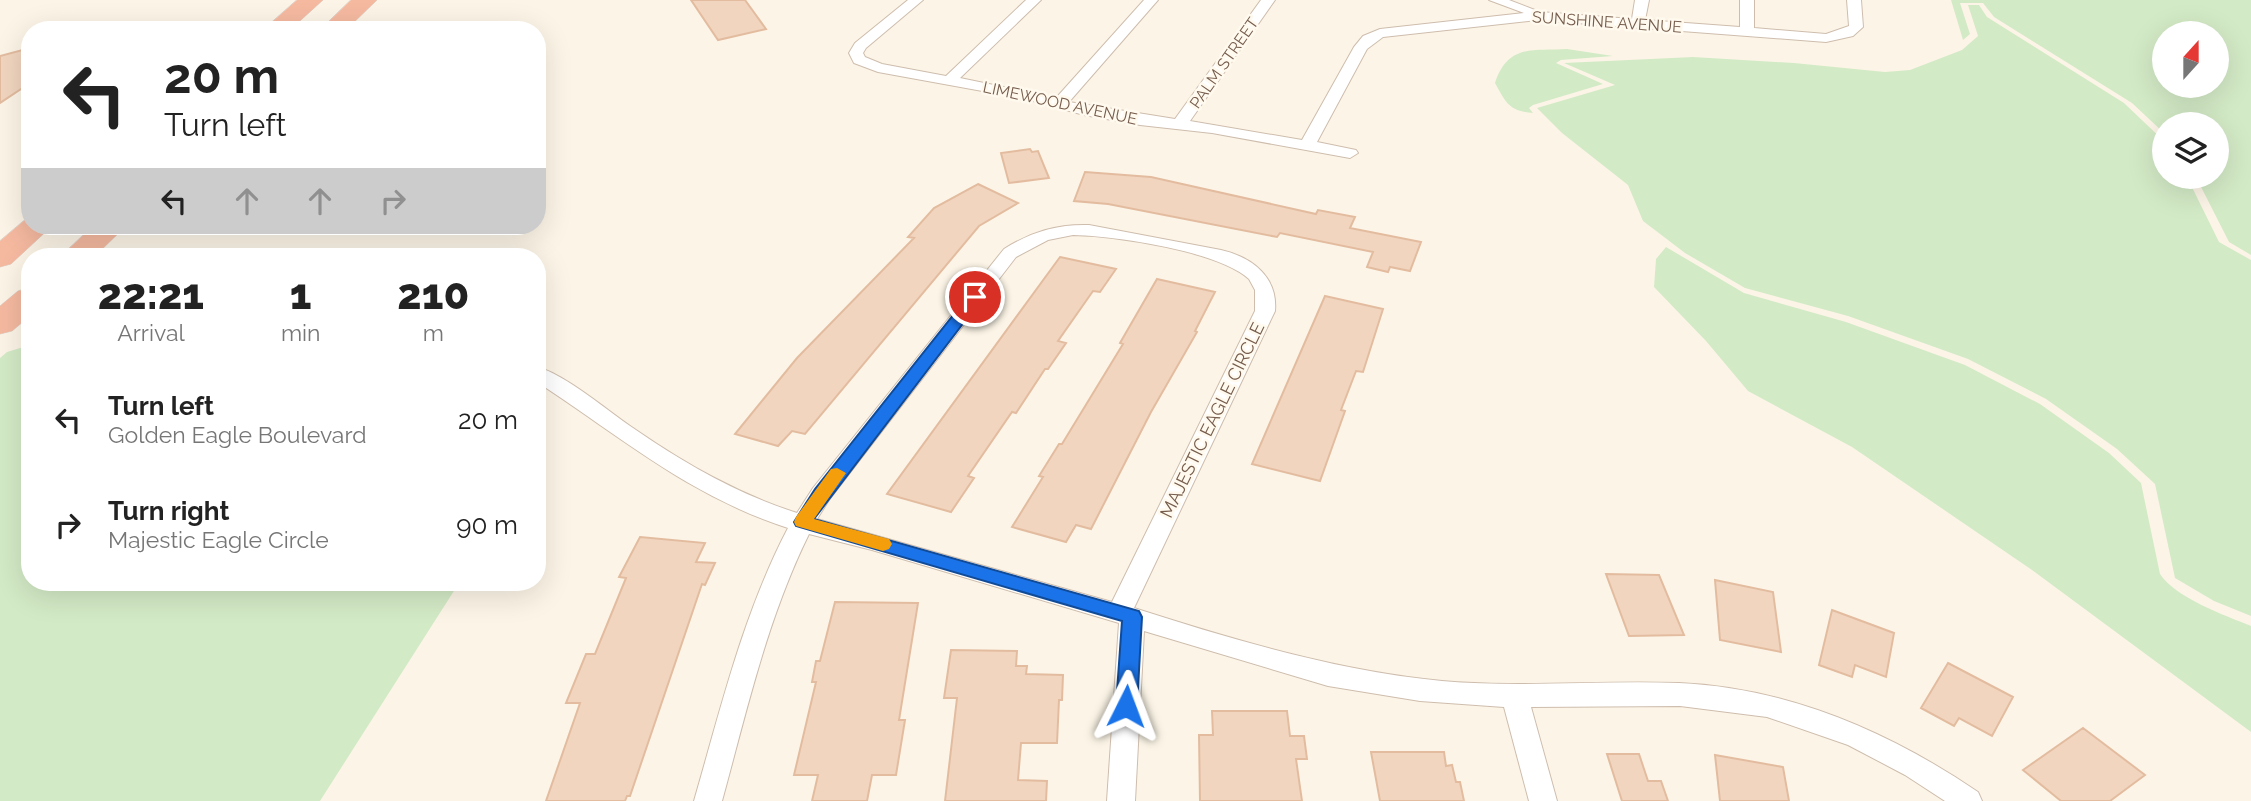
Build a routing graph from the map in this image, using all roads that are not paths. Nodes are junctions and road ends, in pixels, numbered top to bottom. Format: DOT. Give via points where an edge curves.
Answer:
graph roads {
  1 [pos="311,0"];
  2 [pos="365,0"];
  3 [pos="916,0"];
  4 [pos="1034,0"];
  5 [pos="1151,0"];
  6 [pos="1268,0"];
  7 [pos="1496,0"];
  8 [pos="1642,0"];
  9 [pos="1747,0"];
  10 [pos="1854,0"];
  11 [pos="1535,9"];
  12 [pos="286,21"];
  13 [pos="342,21"];
  14 [pos="1639,23"];
  15 [pos="1747,33"];
  16 [pos="949,81"];
  17 [pos="1060,103"];
  18 [pos="1179,125"];
  19 [pos="1307,145"];
  20 [pos="1350,153"];
  21 [pos="26,235"];
  22 [pos="101,235"];
  23 [pos="86,248"];
  24 [pos="0,257"];
  25 [pos="546,379"];
  26 [pos="803,522"];
  27 [pos="1125,615"];
  28 [pos="1514,696"];
  29 [pos="708,801"];
  30 [pos="1121,801"];
  31 [pos="1543,801"];
  32 [pos="1968,801"];
  1 -- 12 [label="highway"];
  2 -- 13 [label="highway"];
  3 -- 16 [label="street, LIMEWOOD AVENUE" via="860,46 856,57 878,68"];
  4 -- 16 [label="street"];
  5 -- 17 [label="street"];
  6 -- 18 [label="street, PALM STREET"];
  7 -- 11 [label="street"];
  8 -- 14 [label="street"];
  9 -- 15 [label="street"];
  10 -- 15 [label="street, SUNSHINE AVENUE" via="1856,27 1842,35 1815,38"];
  11 -- 14 [label="street, SUNSHINE AVENUE"];
  11 -- 19 [label="street, SUNSHINE AVENUE" via="1374,36 1361,47"];
  14 -- 15 [label="street, SUNSHINE AVENUE"];
  16 -- 17 [label="street, LIMEWOOD AVENUE"];
  17 -- 18 [label="street, LIMEWOOD AVENUE"];
  18 -- 19 [label="street, LIMEWOOD AVENUE"];
  19 -- 20 [label="street, LIMEWOOD AVENUE"];
  21 -- 24 [label="highway"];
  22 -- 23 [label="highway"];
  25 -- 26 [label="street" via="704,483"];
  26 -- 27 [label="street"];
  26 -- 27 [label="street, MAJESTIC EAGLE CIRCLE" via="1010,253 1026,242 1060,230 1090,229 1222,256 1258,276 1268,298 1265,311"];
  26 -- 29 [label="street, MAJESTIC EAGLE CIRCLE" via="764,609"];
  27 -- 28 [label="street" via="1328,675 1418,689"];
  27 -- 30 [label="street"];
  28 -- 31 [label="street"];
  28 -- 32 [label="street" via="1637,693 1736,700 1818,720 1902,758"];
}
